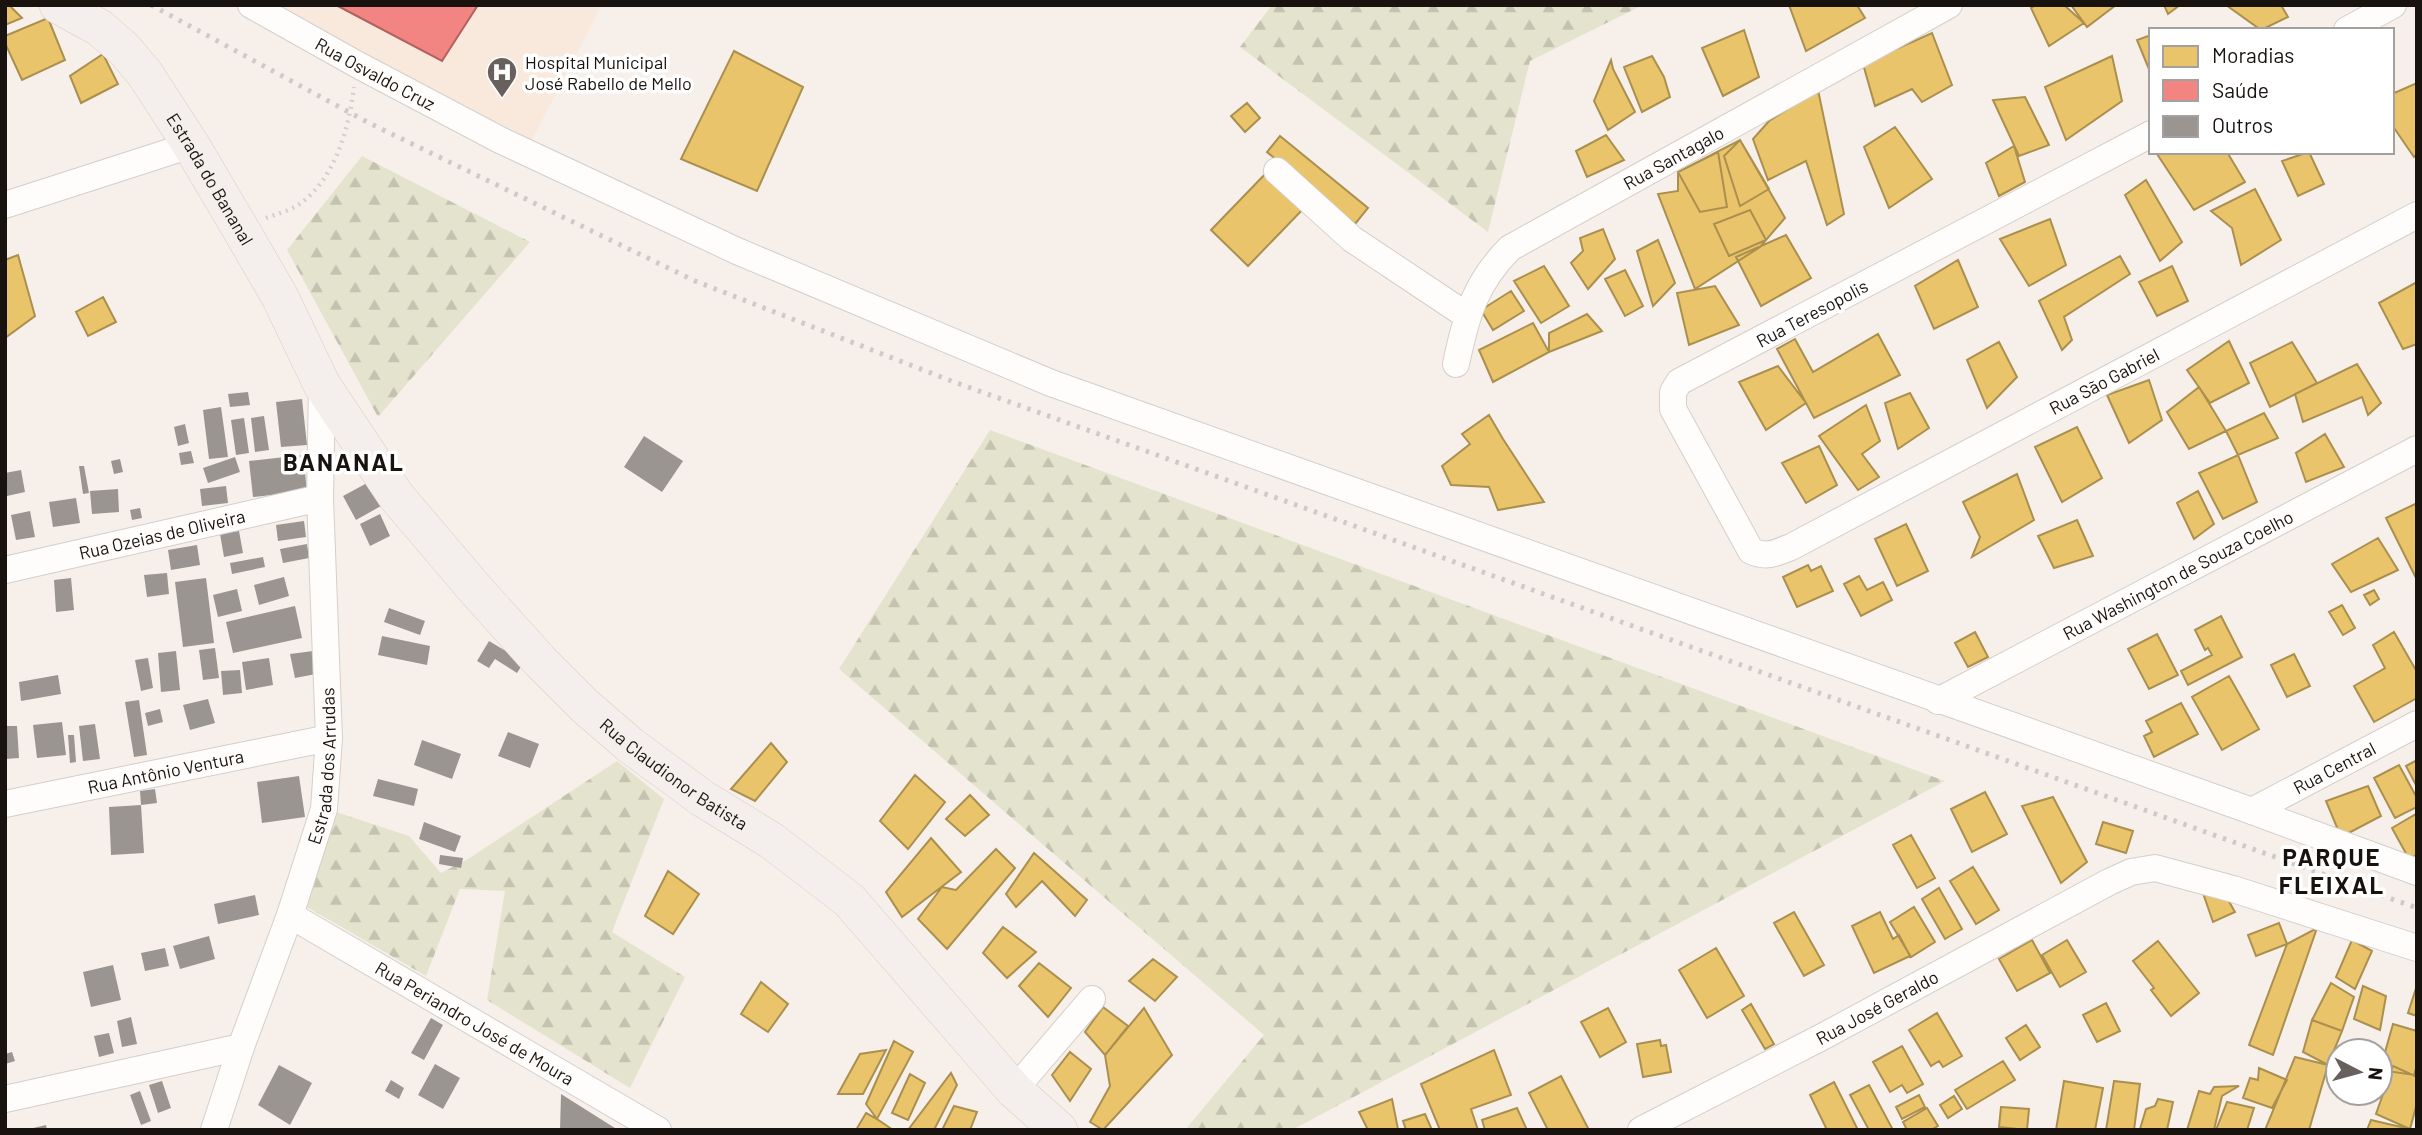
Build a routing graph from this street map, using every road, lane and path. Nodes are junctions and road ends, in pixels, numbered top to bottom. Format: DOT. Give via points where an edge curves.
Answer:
graph roads {
  1 [pos="58,5"];
  2 [pos="251,5"];
  3 [pos="1949,5"];
  4 [pos="2393,5"];
  5 [pos="2351,28"];
  6 [pos="358,65"];
  7 [pos="2149,135"];
  8 [pos="191,145"];
  9 [pos="1277,172"];
  10 [pos="5,205"];
  11 [pos="2417,215"];
  12 [pos="240,228"];
  13 [pos="1466,316"];
  14 [pos="1456,363"];
  15 [pos="322,385"];
  16 [pos="2417,449"];
  17 [pos="320,498"];
  18 [pos="1791,547"];
  19 [pos="5,570"];
  20 [pos="1938,701"];
  21 [pos="2417,724"];
  22 [pos="329,738"];
  23 [pos="5,804"];
  24 [pos="2252,811"];
  25 [pos="2417,872"];
  26 [pos="290,915"];
  27 [pos="2417,948"];
  28 [pos="1092,999"];
  29 [pos="241,1046"];
  30 [pos="1014,1090"];
  31 [pos="5,1100"];
  32 [pos="214,1130"];
  33 [pos="658,1130"];
  34 [pos="1059,1130"];
  35 [pos="1641,1130"];
  1 -- 8 [label="main road, Estrada do Bananal" via="100,28 124,48"];
  2 -- 6 [label="street, Rua Osvaldo Cruz"];
  3 -- 13 [label="street, Rua Santagalo" via="1510,248 1495,264"];
  4 -- 5 [label="street"];
  6 -- 12 [label="path" via="340,149 318,187 300,205"];
  6 -- 20 [label="street, Rua Osvaldo Cruz" via="500,140 737,251 1051,383"];
  7 -- 18 [label="street, Rua Teresopolis" via="1679,382 1673,392 1673,409 1751,551 1761,556"];
  8 -- 10 [label="street"];
  8 -- 12 [label="main road, Estrada do Bananal"];
  9 -- 13 [label="street" via="1352,239"];
  11 -- 18 [label="street, Rua São Gabriel"];
  12 -- 15 [label="main road, Estrada do Bananal"];
  13 -- 14 [label="street, Rua Santagalo"];
  15 -- 17 [label="street, Estrada dos Arrudas"];
  15 -- 30 [label="main road, Rua Claudionor Batista" via="396,496 538,660 668,775 772,841 849,900"];
  16 -- 20 [label="street, Rua Washington de Souza Coelho"];
  17 -- 19 [label="street, Rua Ozeias de Oliveira"];
  17 -- 22 [label="street, Estrada dos Arrudas"];
  20 -- 24 [label="street, Rua Osvaldo Cruz"];
  21 -- 24 [label="street, Rua Central"];
  22 -- 23 [label="street, Rua Antônio Ventura"];
  22 -- 26 [label="street, Estrada dos Arrudas" via="324,809"];
  24 -- 25 [label="street, Rua Osvaldo Cruz"];
  26 -- 29 [label="street, Estrada dos Arrudas"];
  26 -- 33 [label="street, Rua Periandro José de Moura"];
  27 -- 35 [label="street, Rua José Geraldo" via="2155,868 2131,872"];
  28 -- 30 [label="street"];
  29 -- 31 [label="street"];
  29 -- 32 [label="street, Estrada dos Arrudas"];
  30 -- 34 [label="main road, Rua Claudionor Batista"];
}
